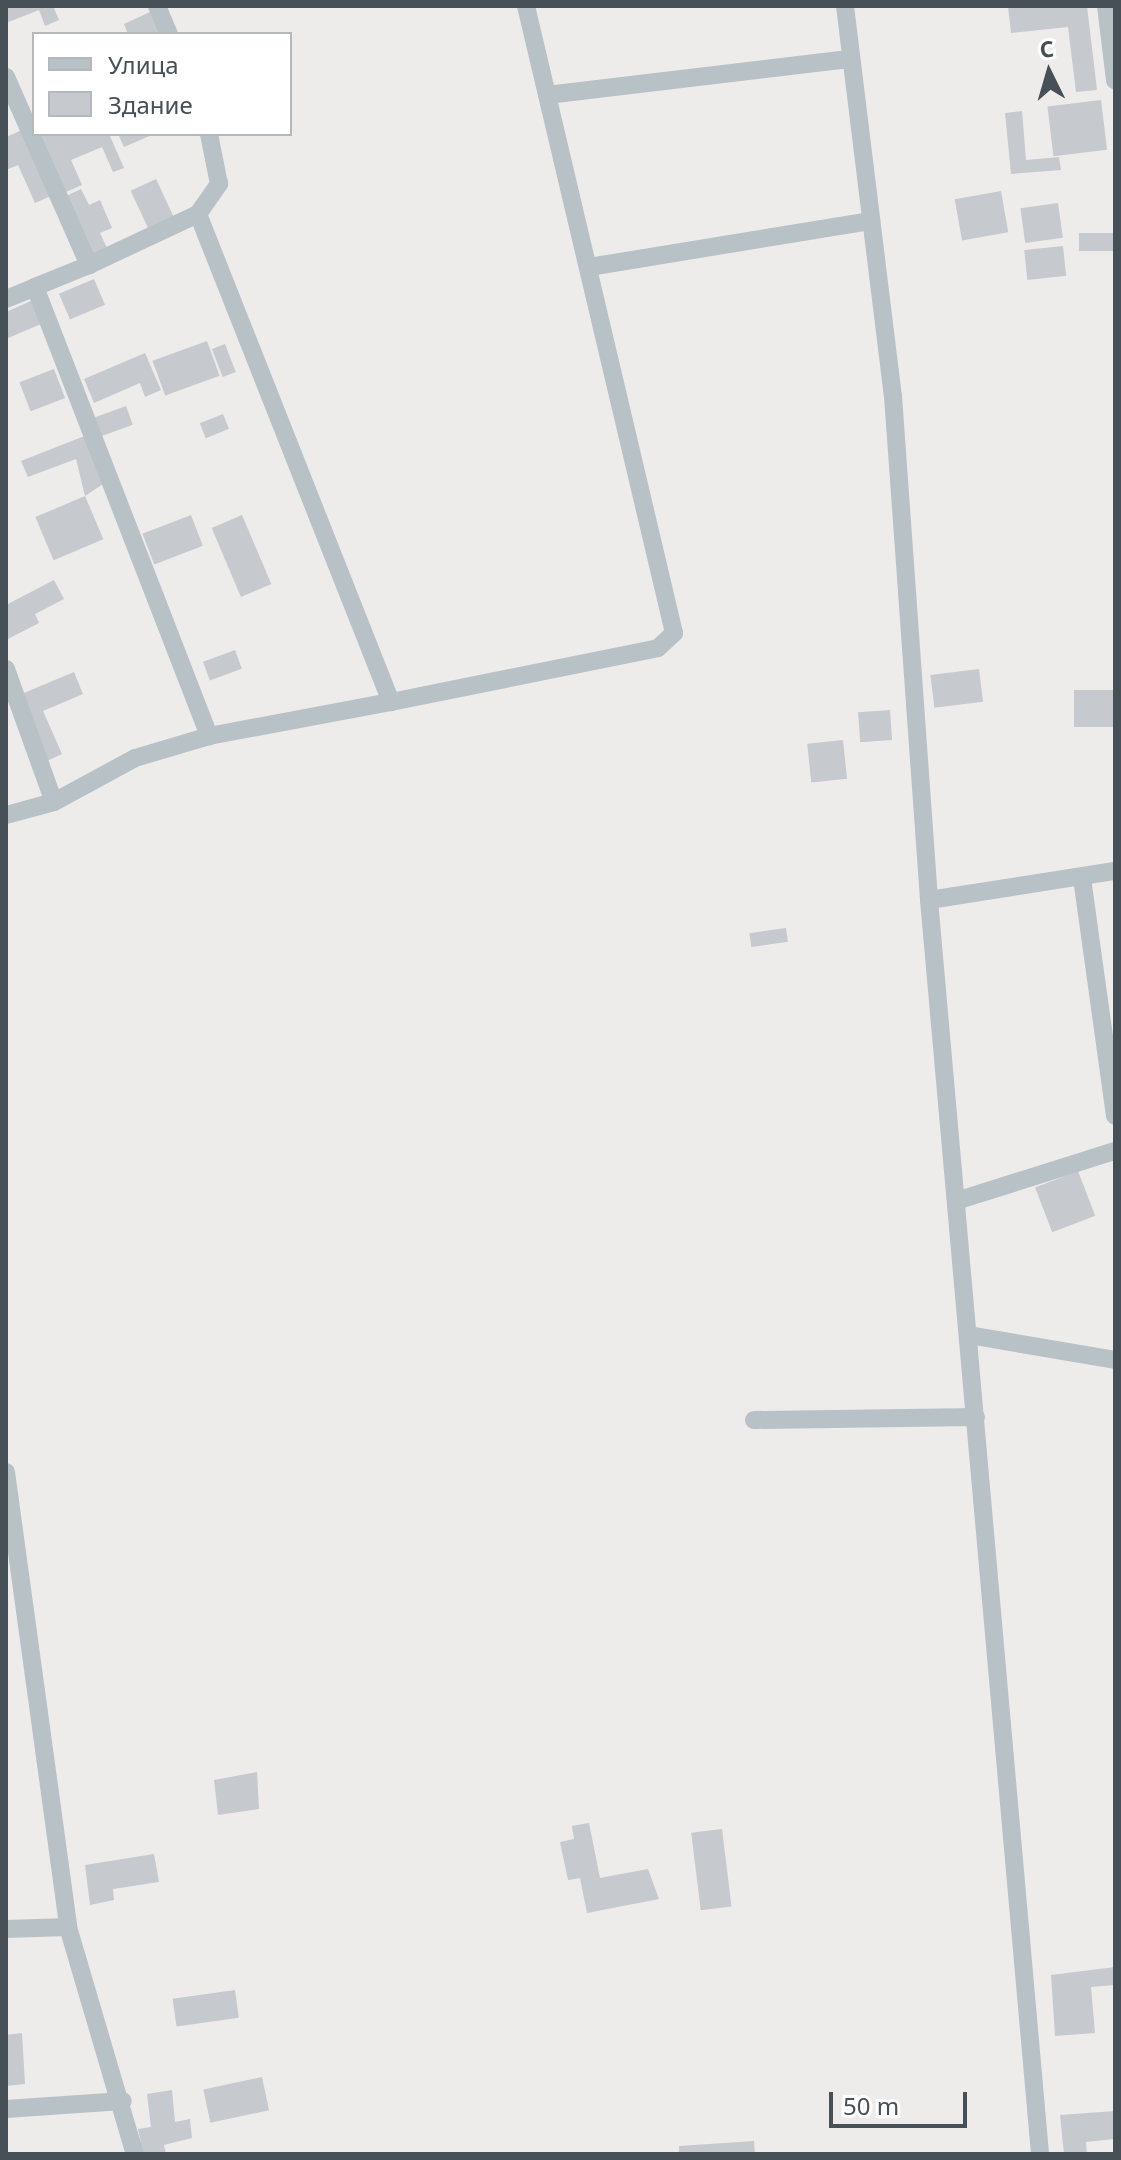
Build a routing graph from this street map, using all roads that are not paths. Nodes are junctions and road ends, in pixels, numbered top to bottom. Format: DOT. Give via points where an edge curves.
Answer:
graph roads {
  1 [pos="157,6"];
  2 [pos="526,6"];
  3 [pos="845,6"];
  4 [pos="1106,6"];
  5 [pos="168,32"];
  6 [pos="851,59"];
  7 [pos="6,77"];
  8 [pos="1115,80"];
  9 [pos="547,95"];
  10 [pos="32,136"];
  11 [pos="32,136"];
  12 [pos="209,136"];
  13 [pos="198,214"];
  14 [pos="871,221"];
  15 [pos="89,265"];
  16 [pos="589,267"];
  17 [pos="35,287"];
  18 [pos="6,299"];
  19 [pos="6,669"];
  20 [pos="391,702"];
  21 [pos="209,736"];
  22 [pos="54,802"];
  23 [pos="6,815"];
  24 [pos="1115,871"];
  25 [pos="1082,878"];
  26 [pos="929,900"];
  27 [pos="1115,1116"];
  28 [pos="1115,1151"];
  29 [pos="956,1201"];
  30 [pos="969,1335"];
  31 [pos="1115,1360"];
  32 [pos="976,1417"];
  33 [pos="754,1420"];
  34 [pos="6,1472"];
  35 [pos="68,1927"];
  36 [pos="6,1929"];
  37 [pos="123,2101"];
  38 [pos="6,2109"];
  39 [pos="135,2154"];
  40 [pos="1040,2154"];
  1 -- 5 [label="street"];
  2 -- 9 [label="street"];
  3 -- 6 [label="street"];
  4 -- 8 [label="street"];
  6 -- 9 [label="street"];
  6 -- 14 [label="street"];
  7 -- 10 [label="street"];
  9 -- 16 [label="street"];
  11 -- 15 [label="street"];
  12 -- 13 [label="street" via="219,184"];
  13 -- 15 [label="street"];
  13 -- 20 [label="street"];
  14 -- 16 [label="street"];
  14 -- 26 [label="street" via="896,427"];
  15 -- 17 [label="street"];
  16 -- 20 [label="street" via="673,639 658,648"];
  17 -- 18 [label="street"];
  17 -- 21 [label="street"];
  19 -- 22 [label="street"];
  20 -- 21 [label="street"];
  21 -- 22 [label="street" via="135,758"];
  22 -- 23 [label="street"];
  24 -- 25 [label="street"];
  25 -- 26 [label="street"];
  25 -- 27 [label="street"];
  26 -- 29 [label="street"];
  28 -- 29 [label="street"];
  29 -- 30 [label="street"];
  30 -- 31 [label="street"];
  30 -- 32 [label="street"];
  32 -- 33 [label="street"];
  32 -- 40 [label="street"];
  34 -- 35 [label="street"];
  35 -- 36 [label="street"];
  35 -- 37 [label="street"];
  37 -- 38 [label="street"];
  37 -- 39 [label="street"];
}
